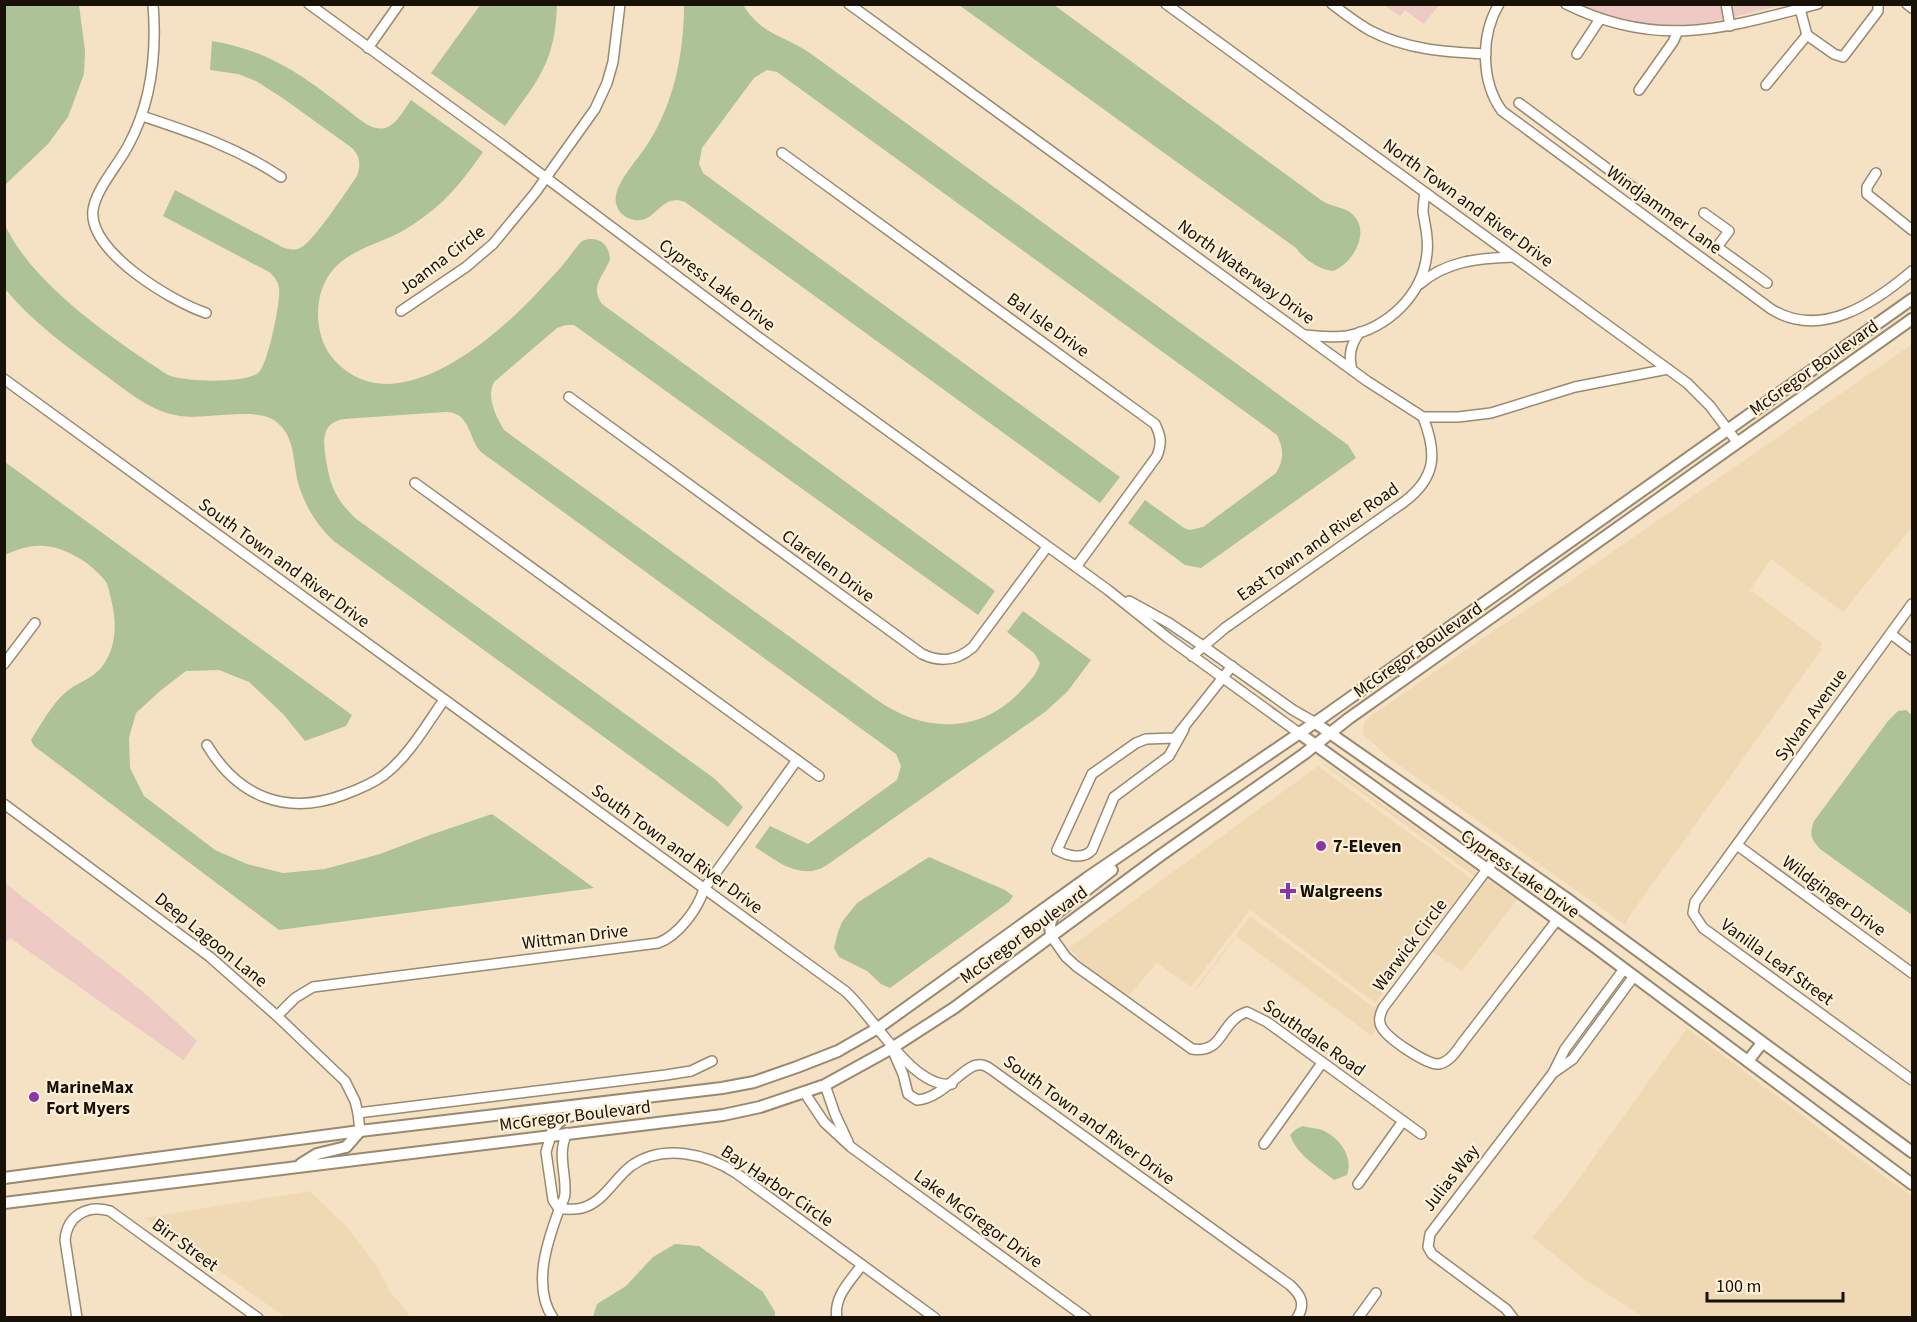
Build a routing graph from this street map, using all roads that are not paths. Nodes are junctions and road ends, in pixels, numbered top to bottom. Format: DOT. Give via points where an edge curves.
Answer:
graph roads {
  1 [pos="153,4"];
  2 [pos="309,4"];
  3 [pos="399,4"];
  4 [pos="620,4"];
  5 [pos="849,4"];
  6 [pos="1166,4"];
  7 [pos="1332,4"];
  8 [pos="1499,4"];
  9 [pos="1566,4"];
  10 [pos="1726,4"];
  11 [pos="1818,4"];
  12 [pos="1878,4"];
  13 [pos="1907,4"];
  14 [pos="1912,8"];
  15 [pos="1800,9"];
  16 [pos="1600,19"];
  17 [pos="1730,26"];
  18 [pos="1678,31"];
  19 [pos="1807,35"];
  20 [pos="368,48"];
  21 [pos="1486,54"];
  22 [pos="1576,54"];
  23 [pos="1766,85"];
  24 [pos="1639,90"];
  25 [pos="1519,103"];
  26 [pos="142,116"];
  27 [pos="782,153"];
  28 [pos="1602,165"];
  29 [pos="1876,173"];
  30 [pos="281,177"];
  31 [pos="546,177"];
  32 [pos="1593,179"];
  33 [pos="1635,189"];
  34 [pos="1425,193"];
  35 [pos="1704,213"];
  36 [pos="1912,230"];
  37 [pos="1717,247"];
  38 [pos="1513,257"];
  39 [pos="1706,261"];
  40 [pos="1912,271"];
  41 [pos="1767,283"];
  42 [pos="1418,285"];
  43 [pos="1912,299"];
  44 [pos="401,311"];
  45 [pos="206,313"];
  46 [pos="1912,319"];
  47 [pos="1360,332"];
  48 [pos="1305,335"];
  49 [pos="1668,369"];
  50 [pos="1352,370"];
  51 [pos="4,379"];
  52 [pos="569,397"];
  53 [pos="1423,417"];
  54 [pos="1728,430"];
  55 [pos="1737,442"];
  56 [pos="415,483"];
  57 [pos="1047,547"];
  58 [pos="1076,567"];
  59 [pos="1108,590"];
  60 [pos="1912,604"];
  61 [pos="35,623"];
  62 [pos="1891,634"];
  63 [pos="1203,646"];
  64 [pos="1912,650"];
  65 [pos="1192,656"];
  66 [pos="4,664"];
  67 [pos="1232,666"];
  68 [pos="1223,679"];
  69 [pos="444,700"];
  70 [pos="1314,722"];
  71 [pos="1184,729"];
  72 [pos="1299,733"];
  73 [pos="1330,733"];
  74 [pos="207,745"];
  75 [pos="1315,745"];
  76 [pos="797,760"];
  77 [pos="819,776"];
  78 [pos="4,804"];
  79 [pos="1737,845"];
  80 [pos="1128,851"];
  81 [pos="1500,852"];
  82 [pos="1486,870"];
  83 [pos="704,889"];
  84 [pos="1557,920"];
  85 [pos="1051,936"];
  86 [pos="1624,969"];
  87 [pos="1912,973"];
  88 [pos="1634,976"];
  89 [pos="277,1016"];
  90 [pos="878,1028"];
  91 [pos="1762,1043"];
  92 [pos="892,1048"];
  93 [pos="712,1061"];
  94 [pos="1748,1061"];
  95 [pos="1322,1063"];
  96 [pos="1553,1073"];
  97 [pos="1912,1080"];
  98 [pos="952,1084"];
  99 [pos="825,1085"];
  100 [pos="804,1092"];
  101 [pos="625,1100"];
  102 [pos="358,1113"];
  103 [pos="1403,1121"];
  104 [pos="360,1131"];
  105 [pos="567,1133"];
  106 [pos="1421,1134"];
  107 [pos="551,1135"];
  108 [pos="1264,1144"];
  109 [pos="851,1147"];
  110 [pos="1912,1152"];
  111 [pos="298,1166"];
  112 [pos="4,1178"];
  113 [pos="1359,1184"];
  114 [pos="1912,1184"];
  115 [pos="4,1203"];
  116 [pos="559,1209"];
  117 [pos="862,1265"];
  118 [pos="1376,1293"];
  119 [pos="77,1317"];
  120 [pos="258,1317"];
  121 [pos="553,1317"];
  122 [pos="837,1317"];
  123 [pos="935,1317"];
  124 [pos="1086,1317"];
  125 [pos="1297,1317"];
  126 [pos="1358,1317"];
  127 [pos="1513,1317"];
  1 -- 26 [label="street" via="154,62"];
  2 -- 20 [label="street, Cypress Lake Drive"];
  3 -- 20 [label="street"];
  4 -- 31 [label="street, Joanna Circle" via="616,52 602,96"];
  5 -- 48 [label="street, North Waterway Drive"];
  6 -- 34 [label="street, North Town and River Drive"];
  7 -- 21 [label="street" via="1372,32 1418,47"];
  8 -- 21 [label="street, Windjammer Lane" via="1490,24"];
  9 -- 16 [label="street"];
  10 -- 17 [label="street"];
  11 -- 15 [label="street"];
  12 -- 19 [label="street" via="1878,11 1844,57"];
  13 -- 14 [label="street"];
  15 -- 17 [label="street"];
  15 -- 19 [label="street"];
  16 -- 18 [label="street" via="1636,28"];
  16 -- 22 [label="street"];
  17 -- 18 [label="street"];
  18 -- 24 [label="street"];
  19 -- 23 [label="street"];
  20 -- 31 [label="street, Cypress Lake Drive"];
  21 -- 32 [label="street, Windjammer Lane" via="1490,91 1502,111"];
  25 -- 28 [label="street"];
  26 -- 30 [label="street" via="232,148"];
  26 -- 45 [label="street" via="99,194 93,211 99,231 117,258 168,295"];
  27 -- 58 [label="street, Bal Isle Drive" via="1155,424 1161,445 1157,456"];
  28 -- 32 [label="street"];
  28 -- 33 [label="street"];
  29 -- 36 [label="street" via="1867,194"];
  31 -- 44 [label="street, Joanna Circle" via="493,244"];
  31 -- 57 [label="street, Cypress Lake Drive"];
  32 -- 39 [label="street, Windjammer Lane"];
  34 -- 38 [label="street, North Town and River Drive"];
  34 -- 42 [label="street" via="1427,252"];
  35 -- 37 [label="street" via="1729,231"];
  37 -- 39 [label="street"];
  37 -- 41 [label="street"];
  38 -- 42 [label="street" via="1459,263 1429,275"];
  38 -- 49 [label="street, North Town and River Drive"];
  39 -- 40 [label="street, Windjammer Lane" via="1780,314 1802,321 1843,315 1864,307"];
  42 -- 47 [label="street" via="1394,315"];
  43 -- 54 [label="main road, McGregor Boulevard"];
  46 -- 55 [label="main road, McGregor Boulevard"];
  47 -- 48 [label="street" via="1333,337"];
  47 -- 50 [label="street" via="1349,357"];
  48 -- 50 [label="street, North Waterway Drive"];
  49 -- 53 [label="street" via="1575,387 1491,413"];
  49 -- 54 [label="street, North Town and River Drive" via="1696,391"];
  50 -- 53 [label="street, North Waterway Drive"];
  51 -- 69 [label="street, South Town and River Drive"];
  52 -- 57 [label="street, Clarellen Drive" via="932,659 943,661 965,655"];
  53 -- 63 [label="street, East Town and River Road" via="1432,456 1421,487"];
  54 -- 55 [label="street, North Town and River Drive"];
  54 -- 70 [label="main road, McGregor Boulevard"];
  55 -- 73 [label="main road, McGregor Boulevard"];
  56 -- 76 [label="street"];
  57 -- 58 [label="street, Cypress Lake Drive"];
  58 -- 59 [label="street, Cypress Lake Drive"];
  59 -- 63 [label="street, Cypress Lake Drive"];
  59 -- 65 [label="street, Cypress Lake Drive"];
  60 -- 62 [label="street, Sylvan Avenue"];
  61 -- 66 [label="street"];
  62 -- 64 [label="street"];
  62 -- 79 [label="street, Sylvan Avenue"];
  63 -- 65 [label="street, East Town and River Road"];
  63 -- 67 [label="street, Cypress Lake Drive"];
  65 -- 68 [label="street, Cypress Lake Drive"];
  67 -- 68 [label="street"];
  67 -- 70 [label="street, Cypress Lake Drive"];
  68 -- 71 [label="street"];
  68 -- 72 [label="street, Cypress Lake Drive"];
  69 -- 74 [label="street" via="385,775 322,802 293,804 250,792 219,764"];
  69 -- 83 [label="street, South Town and River Drive"];
  70 -- 72 [label="main road, McGregor Boulevard"];
  70 -- 73 [label="main road, Cypress Lake Drive"];
  71 -- 71 [label="street" via="1175,738 1136,743 1092,774 1057,850 1074,856 1089,854 1114,797 1169,756"];
  72 -- 75 [label="main road, Cypress Lake Drive"];
  72 -- 80 [label="main road, McGregor Boulevard"];
  73 -- 75 [label="main road, McGregor Boulevard"];
  73 -- 81 [label="main road, Cypress Lake Drive"];
  75 -- 82 [label="main road, Cypress Lake Drive"];
  75 -- 85 [label="main road, McGregor Boulevard"];
  76 -- 77 [label="street"];
  76 -- 83 [label="street, Wittman Drive"];
  78 -- 89 [label="street, Deep Lagoon Lane" via="210,957"];
  79 -- 87 [label="street, Wildginger Drive"];
  79 -- 97 [label="street, Vanilla Leaf Street" via="1695,902 1693,913 1703,928"];
  80 -- 85 [label="main road" via="1119,864 1053,916"];
  80 -- 90 [label="main road, McGregor Boulevard"];
  81 -- 82 [label="street, Warwick Circle"];
  81 -- 91 [label="main road, Cypress Lake Drive"];
  82 -- 84 [label="main road, Cypress Lake Drive"];
  82 -- 84 [label="street, Warwick Circle" via="1379,1018 1389,1035 1422,1059 1431,1064 1450,1059"];
  83 -- 89 [label="street, Wittman Drive" via="676,932 658,943 313,987"];
  83 -- 90 [label="street, South Town and River Drive" via="845,991"];
  84 -- 86 [label="main road, Cypress Lake Drive"];
  85 -- 92 [label="main road, McGregor Boulevard" via="954,1008"];
  85 -- 95 [label="street, Southdale Road" via="1076,966 1192,1049 1211,1048 1237,1015 1247,1012"];
  86 -- 88 [label="main road, Cypress Lake Drive"];
  86 -- 96 [label="street, Julias Way" via="1565,1049"];
  88 -- 94 [label="main road, Cypress Lake Drive"];
  88 -- 96 [label="street, Julias Way" via="1573,1059"];
  89 -- 102 [label="street, Deep Lagoon Lane" via="345,1081"];
  90 -- 92 [label="street, South Town and River Drive"];
  90 -- 101 [label="main road, McGregor Boulevard" via="838,1051 754,1082"];
  91 -- 94 [label="main road"];
  91 -- 110 [label="main road, Cypress Lake Drive"];
  92 -- 98 [label="street, South Town and River Drive" via="933,1082"];
  92 -- 98 [label="street" via="912,1097 923,1100"];
  92 -- 99 [label="main road, McGregor Boulevard"];
  93 -- 102 [label="street" via="691,1071 666,1075"];
  94 -- 114 [label="main road, Cypress Lake Drive"];
  95 -- 103 [label="street, Southdale Road"];
  95 -- 108 [label="street"];
  96 -- 127 [label="street, Julias Way" via="1428,1240 1428,1247 1440,1262"];
  98 -- 125 [label="street, South Town and River Drive" via="975,1065 992,1070 1290,1285 1302,1300"];
  99 -- 100 [label="main road, McGregor Boulevard"];
  99 -- 109 [label="street, Lake McGregor Drive"];
  100 -- 105 [label="main road, McGregor Boulevard" via="723,1115"];
  100 -- 109 [label="street, Lake McGregor Drive" via="824,1122"];
  101 -- 104 [label="main road, McGregor Boulevard"];
  101 -- 107 [label="main road" via="560,1119"];
  102 -- 104 [label="street, Deep Lagoon Lane"];
  103 -- 106 [label="street, Southdale Road"];
  103 -- 113 [label="street"];
  104 -- 111 [label="main road" via="346,1147 317,1154"];
  104 -- 112 [label="main road, McGregor Boulevard"];
  105 -- 107 [label="main road, McGregor Boulevard"];
  105 -- 116 [label="street" via="561,1153 566,1195"];
  107 -- 111 [label="main road, McGregor Boulevard"];
  107 -- 116 [label="street" via="546,1152 553,1200"];
  109 -- 124 [label="street, Lake McGregor Drive"];
  111 -- 115 [label="main road, McGregor Boulevard"];
  116 -- 117 [label="street, Bay Harbor Circle" via="582,1208 594,1202 625,1171 644,1159 662,1154 697,1155 736,1173"];
  116 -- 121 [label="street" via="546,1251 542,1282 543,1297"];
  117 -- 122 [label="street" via="839,1296 835,1305"];
  117 -- 123 [label="street, Bay Harbor Circle"];
  118 -- 126 [label="street"];
  119 -- 120 [label="street, Birr Street" via="66,1232 77,1214 100,1208 110,1211"];
}
